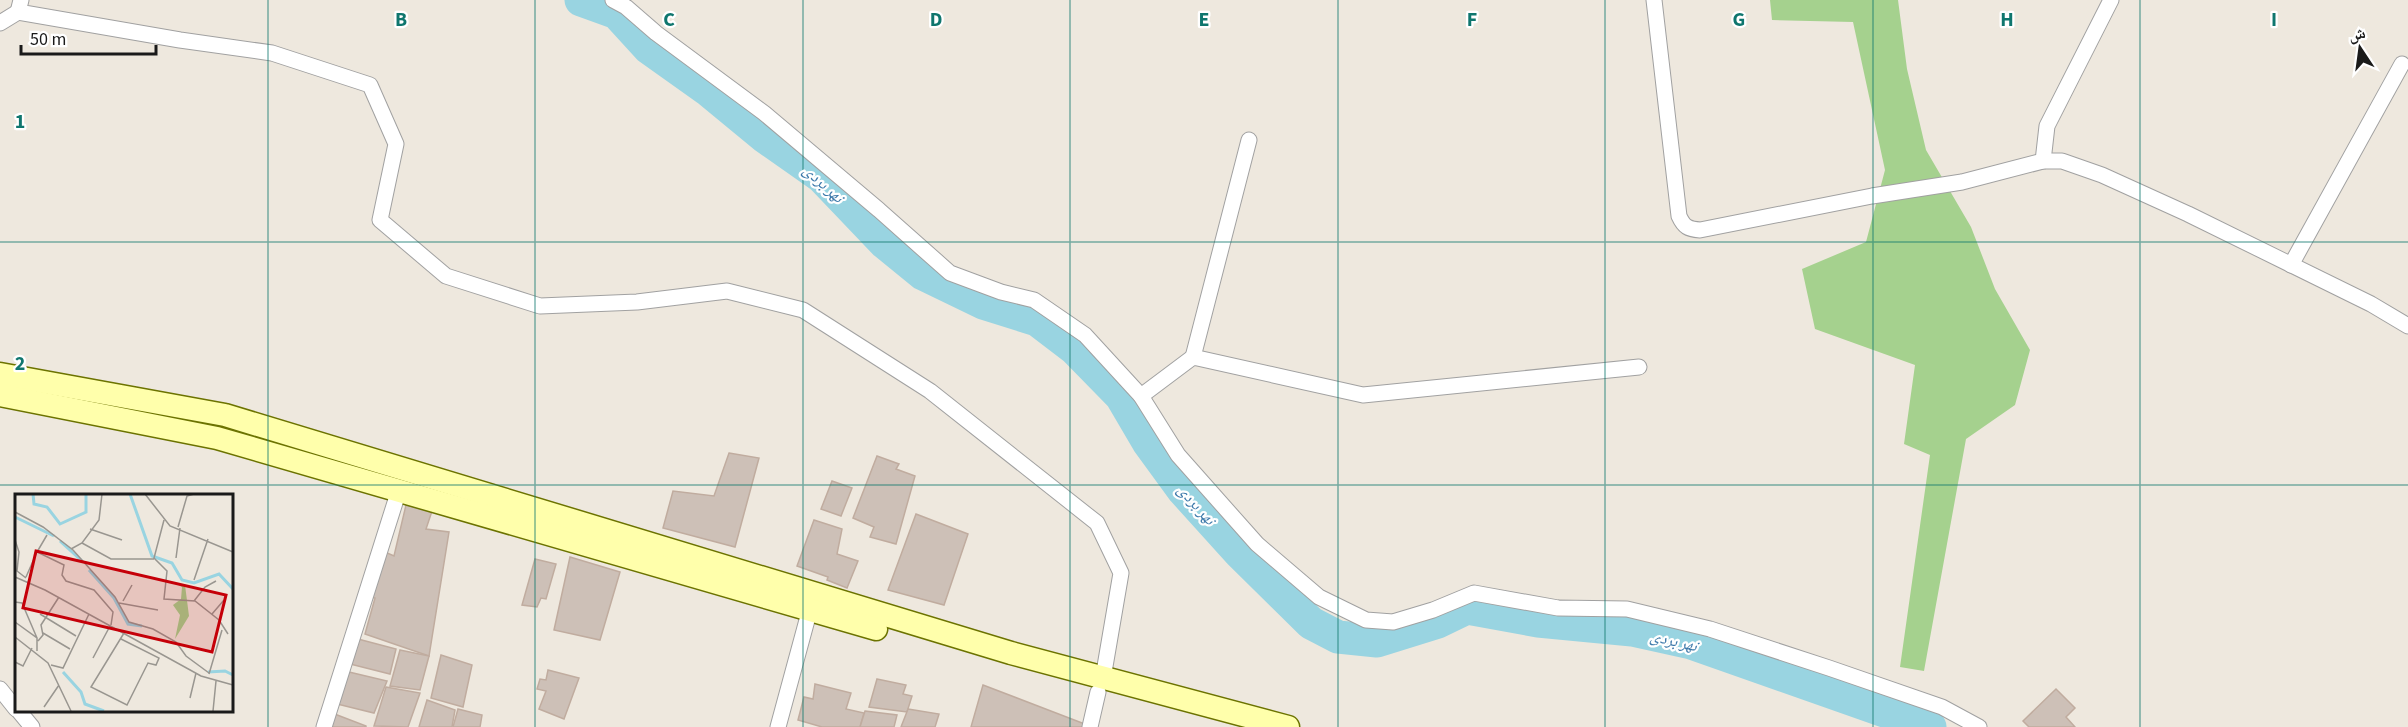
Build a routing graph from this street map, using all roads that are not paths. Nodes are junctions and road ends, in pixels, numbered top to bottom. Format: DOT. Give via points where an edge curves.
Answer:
graph roads {
  1 [pos="613,0"];
  2 [pos="1654,0"];
  3 [pos="2111,0"];
  4 [pos="20,6"];
  5 [pos="0,23"];
  6 [pos="2402,64"];
  7 [pos="1249,140"];
  8 [pos="2043,161"];
  9 [pos="2291,265"];
  10 [pos="2408,326"];
  11 [pos="1193,357"];
  12 [pos="1639,367"];
  13 [pos="0,374"];
  14 [pos="0,395"];
  15 [pos="1141,396"];
  16 [pos="399,490"];
  17 [pos="810,609"];
  18 [pos="1100,685"];
  19 [pos="0,689"];
  20 [pos="15,708"];
  21 [pos="19,712"];
  22 [pos="32,727"];
  23 [pos="324,727"];
  24 [pos="778,727"];
  25 [pos="1090,727"];
  26 [pos="1228,727"];
  27 [pos="1288,727"];
  28 [pos="1979,727"];
  1 -- 15 [label="street" via="764,113 950,273 1034,300 1085,335"];
  2 -- 8 [label="street" via="1679,216 1689,229 1962,182"];
  3 -- 8 [label="street" via="2047,126"];
  4 -- 5 [label="street"];
  4 -- 18 [label="street" via="180,40 272,53 370,85 396,144 380,220 446,276 540,306 637,302 727,291 803,310 930,391 1098,523 1121,573"];
  6 -- 9 [label="street"];
  7 -- 11 [label="street"];
  8 -- 9 [label="street" via="2062,161 2102,175"];
  9 -- 10 [label="street"];
  11 -- 12 [label="street" via="1363,395"];
  11 -- 15 [label="street"];
  13 -- 18 [label="main road" via="225,415 1011,653"];
  14 -- 16 [label="main road" via="218,438"];
  15 -- 28 [label="street" via="1178,455 1257,544 1319,597 1366,620 1393,622 1474,593 1558,608 1627,609 1710,629 1829,668 1942,707"];
  16 -- 17 [label="main road"];
  16 -- 23 [label="street"];
  17 -- 18 [label="main road"];
  17 -- 24 [label="street"];
  18 -- 25 [label="street"];
  18 -- 26 [label="main road"];
  18 -- 27 [label="main road"];
  19 -- 20 [label="street"];
  21 -- 22 [label="street"];
}
